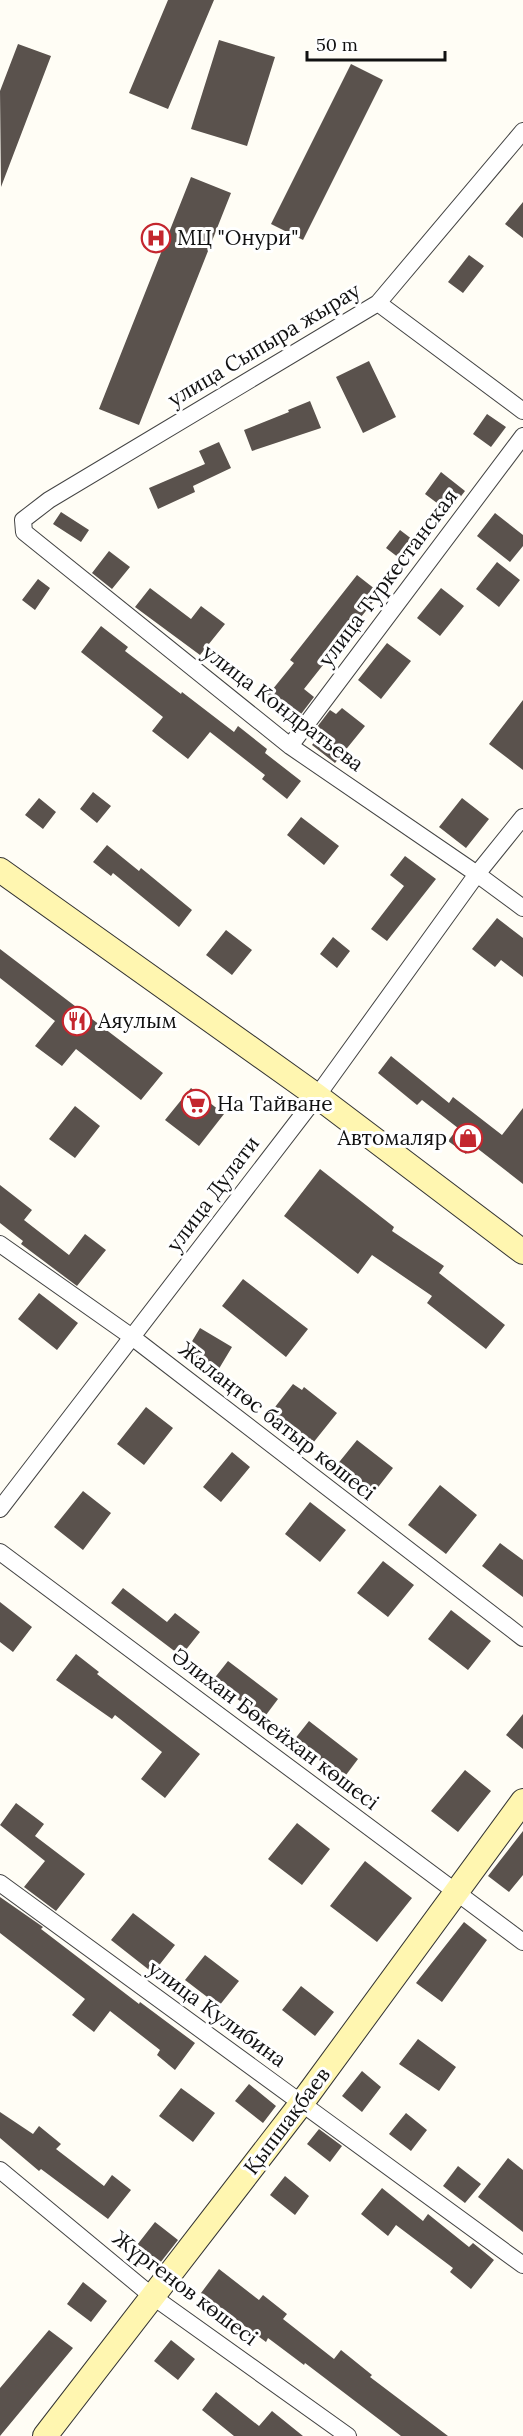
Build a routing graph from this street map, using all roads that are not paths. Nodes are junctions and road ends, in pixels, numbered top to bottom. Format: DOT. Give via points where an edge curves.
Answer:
graph roads {
  1 [pos="523,131"];
  2 [pos="378,303"];
  3 [pos="523,411"];
  4 [pos="523,436"];
  5 [pos="24,532"];
  6 [pos="290,746"];
  7 [pos="523,817"];
  8 [pos="0,870"];
  9 [pos="477,874"];
  10 [pos="523,908"];
  11 [pos="317,1096"];
  12 [pos="0,1244"];
  13 [pos="523,1252"];
  14 [pos="132,1337"];
  15 [pos="0,1509"];
  16 [pos="0,1552"];
  17 [pos="523,1638"];
  18 [pos="523,1801"];
  19 [pos="0,1883"];
  20 [pos="457,1892"];
  21 [pos="523,1942"];
  22 [pos="301,2104"];
  23 [pos="0,2170"];
  24 [pos="523,2265"];
  25 [pos="152,2295"];
  26 [pos="45,2436"];
  27 [pos="348,2436"];
  1 -- 2 [label="street, улица Сыпыра жырау"];
  2 -- 3 [label="street"];
  2 -- 5 [label="street, улица Сыпыра жырау" via="49,500 23,520"];
  4 -- 6 [label="street, улица Туркестанская"];
  5 -- 6 [label="street, улица Кондратьева"];
  6 -- 9 [label="street, улица Кондратьева"];
  7 -- 9 [label="street, улица Дулати"];
  8 -- 11 [label="street"];
  9 -- 10 [label="street, улица Кондратьева"];
  9 -- 11 [label="street, улица Дулати"];
  11 -- 13 [label="street"];
  11 -- 14 [label="street, улица Дулати"];
  12 -- 14 [label="street, Жалаңтөс батыр көшесі"];
  14 -- 15 [label="street, улица Дулати"];
  14 -- 17 [label="street, Жалаңтөс батыр көшесі"];
  16 -- 20 [label="street, Әлихан Бөкейхан көшесі"];
  18 -- 20 [label="street, Қыпшақбаев"];
  19 -- 22 [label="street, улица Кулибина"];
  20 -- 21 [label="street, Әлихан Бөкейхан көшесі"];
  20 -- 22 [label="street, Қыпшақбаев"];
  22 -- 24 [label="street, улица Кулибина"];
  22 -- 25 [label="street, Қыпшақбаев"];
  23 -- 25 [label="street, Жүргенов көшесі"];
  25 -- 26 [label="street, Қыпшақбаев"];
  25 -- 27 [label="street, Жүргенов көшесі"];
}
